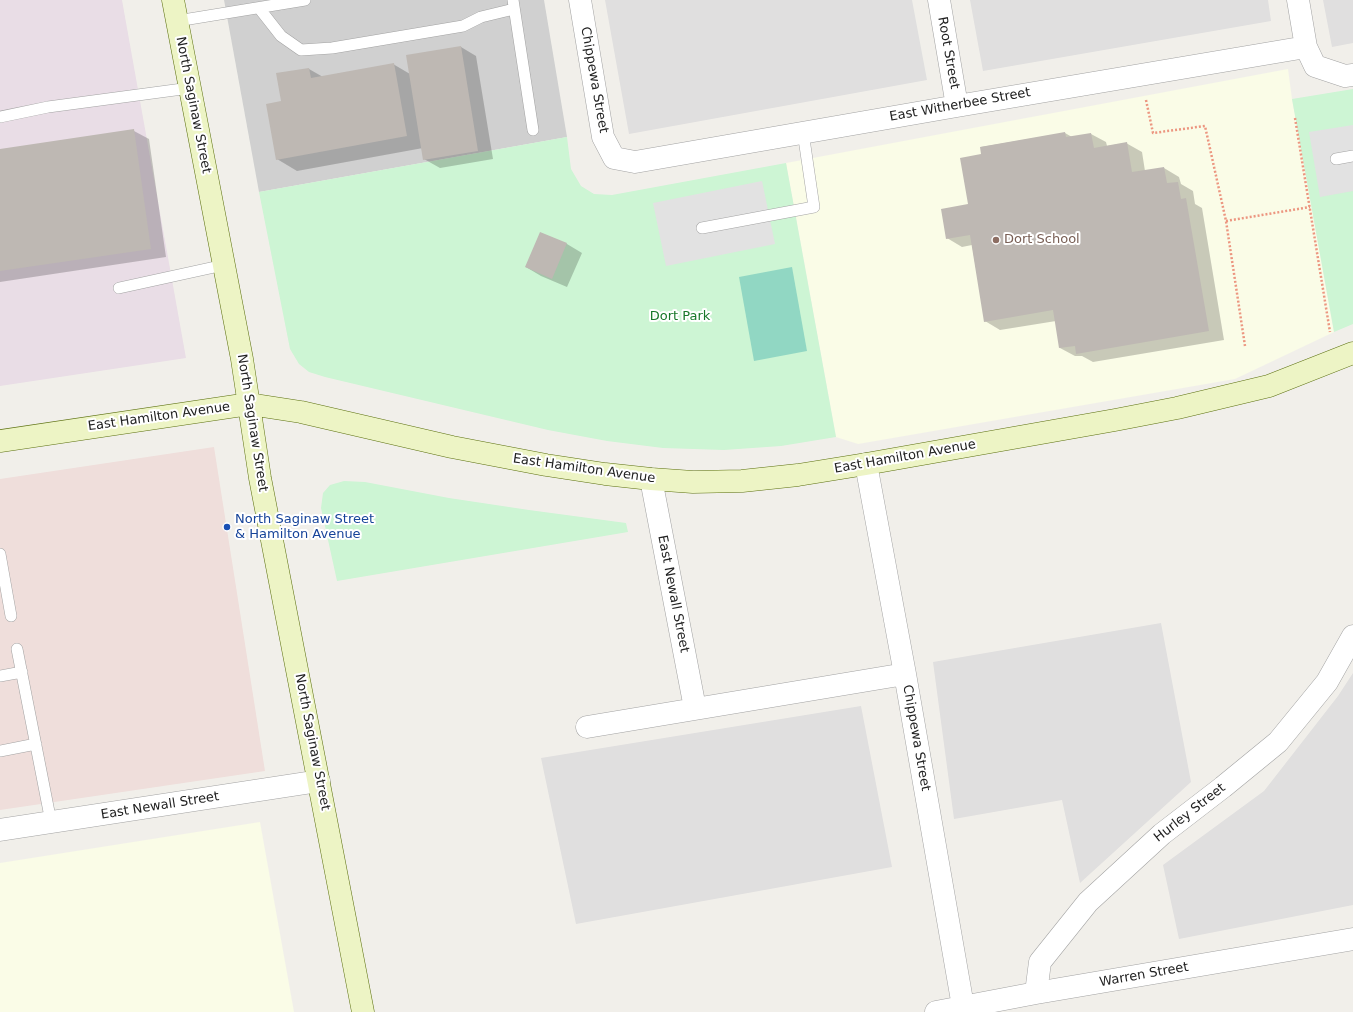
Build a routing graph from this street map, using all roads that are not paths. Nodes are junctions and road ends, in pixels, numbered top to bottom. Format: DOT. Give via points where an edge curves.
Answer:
graph roads {
  1 [pos="173,0"];
  2 [pos="304,0"];
  3 [pos="580,0"];
  4 [pos="939,0"];
  5 [pos="1298,0"];
  6 [pos="514,4"];
  7 [pos="259,8"];
  8 [pos="177,21"];
  9 [pos="1311,57"];
  10 [pos="1353,75"];
  11 [pos="190,88"];
  12 [pos="957,106"];
  13 [pos="0,117"];
  14 [pos="533,130"];
  15 [pos="803,132"];
  16 [pos="1353,156"];
  17 [pos="614,158"];
  18 [pos="1336,159"];
  19 [pos="702,228"];
  20 [pos="224,265"];
  21 [pos="119,288"];
  22 [pos="1353,353"];
  23 [pos="249,404"];
  24 [pos="0,440"];
  25 [pos="866,464"];
  26 [pos="651,479"];
  27 [pos="0,554"];
  28 [pos="11,616"];
  29 [pos="1353,636"];
  30 [pos="17,648"];
  31 [pos="22,672"];
  32 [pos="905,674"];
  33 [pos="0,676"];
  34 [pos="695,708"];
  35 [pos="587,727"];
  36 [pos="36,744"];
  37 [pos="0,751"];
  38 [pos="319,781"];
  39 [pos="51,822"];
  40 [pos="0,830"];
  41 [pos="1353,939"];
  42 [pos="1036,993"];
  43 [pos="964,1009"];
  44 [pos="363,1012"];
  45 [pos="936,1012"];
  1 -- 8 [label="main road, North Saginaw Street"];
  2 -- 7 [label="lane"];
  3 -- 17 [label="street, Chippewa Street" via="603,136"];
  4 -- 12 [label="street, Root Street"];
  5 -- 9 [label="street"];
  6 -- 7 [label="lane" via="463,26 332,48 301,50 281,36"];
  6 -- 14 [label="lane"];
  7 -- 8 [label="lane"];
  8 -- 11 [label="main road, North Saginaw Street"];
  9 -- 10 [label="street, East Witherbee Street" via="1345,76"];
  9 -- 12 [label="street, East Witherbee Street"];
  11 -- 13 [label="lane" via="48,107"];
  11 -- 20 [label="main road, North Saginaw Street"];
  12 -- 15 [label="street, East Witherbee Street"];
  15 -- 17 [label="street, East Witherbee Street" via="635,162"];
  15 -- 19 [label="lane" via="814,207"];
  16 -- 18 [label="lane"];
  20 -- 21 [label="lane"];
  20 -- 23 [label="main road, North Saginaw Street"];
  22 -- 25 [label="main road, East Hamilton Avenue" via="1268,386 1213,400"];
  23 -- 24 [label="main road, East Hamilton Avenue"];
  23 -- 26 [label="main road, East Hamilton Avenue" via="301,412 452,447 546,465"];
  23 -- 38 [label="main road, North Saginaw Street" via="260,478"];
  25 -- 26 [label="main road, East Hamilton Avenue" via="742,481 693,482"];
  25 -- 32 [label="street, Chippewa Street"];
  26 -- 34 [label="street, East Newall Street"];
  27 -- 28 [label="lane"];
  29 -- 42 [label="street, Hurley Street" via="1327,682 1278,742 1162,834 1088,902 1040,962"];
  30 -- 31 [label="lane"];
  31 -- 33 [label="lane"];
  31 -- 36 [label="lane"];
  32 -- 34 [label="street"];
  32 -- 43 [label="street, Chippewa Street"];
  34 -- 35 [label="street"];
  36 -- 37 [label="lane"];
  36 -- 39 [label="lane"];
  38 -- 39 [label="street, East Newall Street"];
  38 -- 44 [label="main road, North Saginaw Street"];
  39 -- 40 [label="street, East Newall Street"];
  41 -- 42 [label="street, Warren Street"];
  42 -- 43 [label="street, Warren Street"];
  43 -- 45 [label="street, Warren Street"];
}
